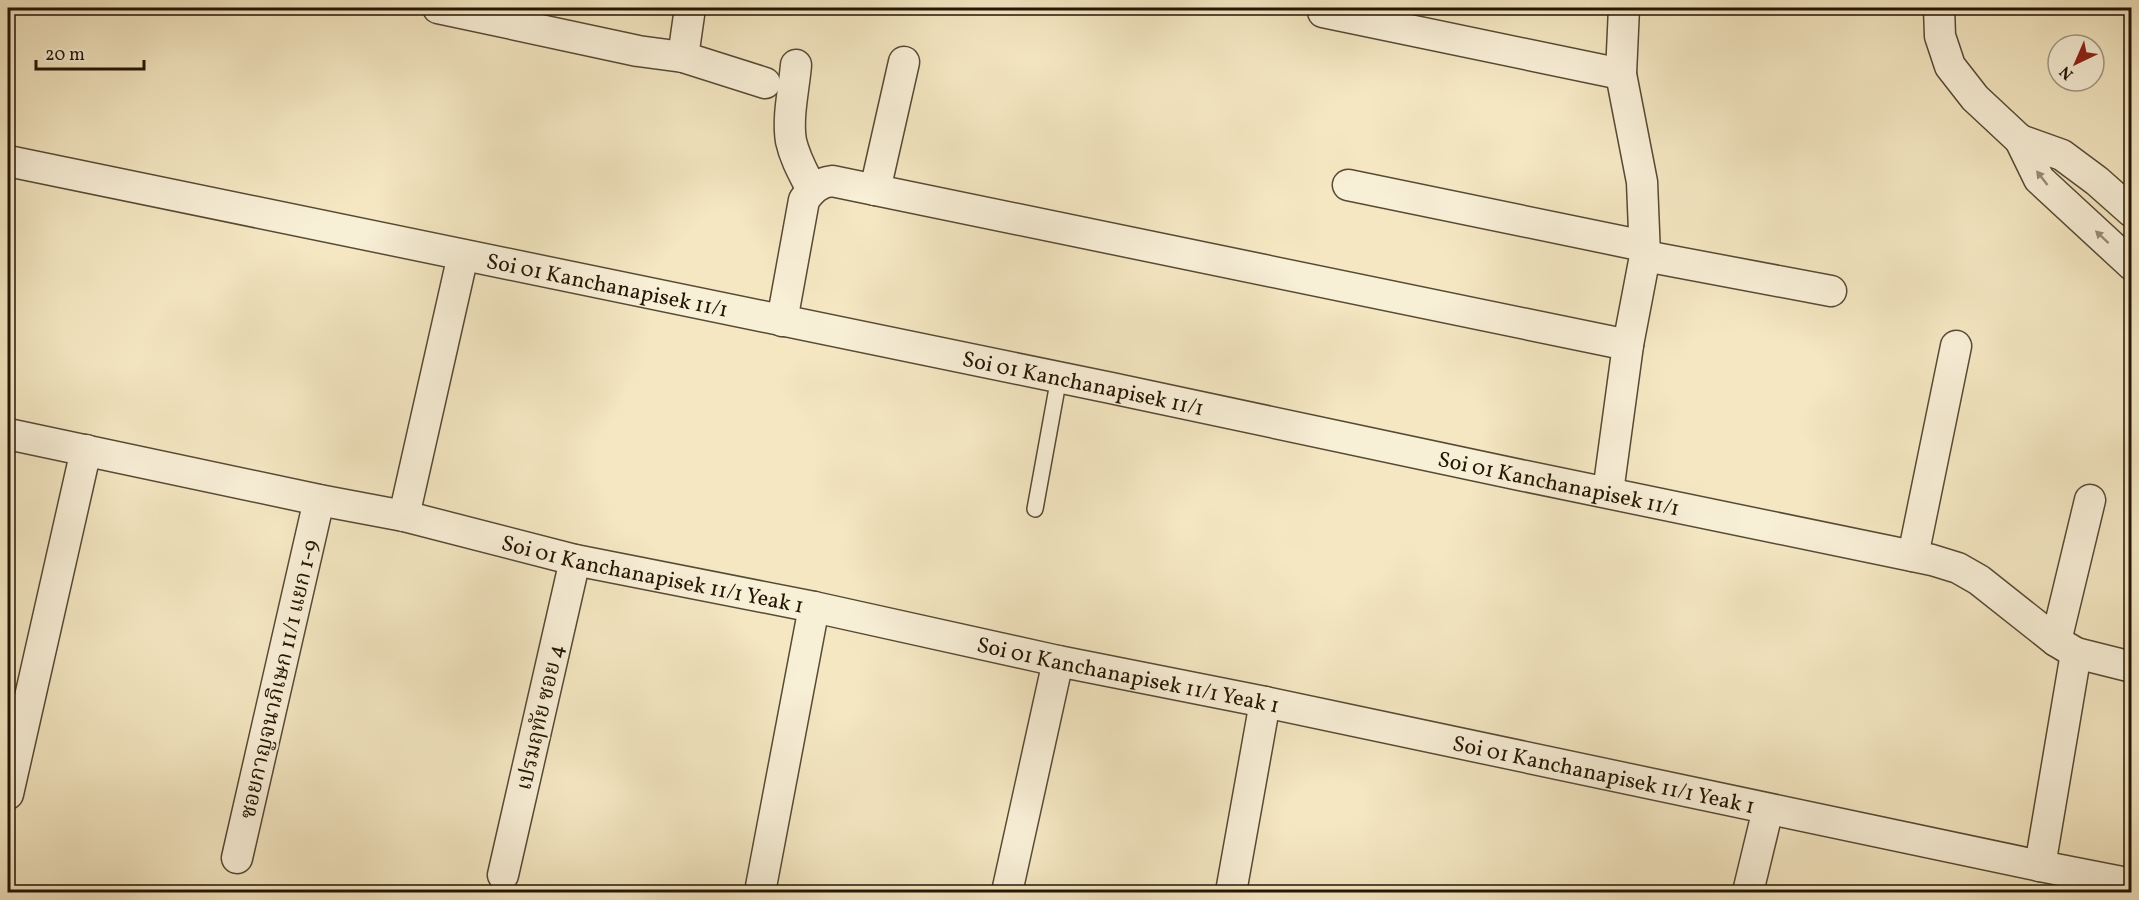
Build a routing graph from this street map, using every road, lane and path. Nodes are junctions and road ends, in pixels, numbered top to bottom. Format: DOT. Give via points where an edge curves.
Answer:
graph roads {
  1 [pos="438,8"];
  2 [pos="690,8"];
  3 [pos="1624,8"];
  4 [pos="1939,8"];
  5 [pos="1323,12"];
  6 [pos="682,57"];
  7 [pos="904,62"];
  8 [pos="796,65"];
  9 [pos="1621,74"];
  10 [pos="765,82"];
  11 [pos="2020,140"];
  12 [pos="8,161"];
  13 [pos="1348,185"];
  14 [pos="812,190"];
  15 [pos="875,190"];
  16 [pos="2132,212"];
  17 [pos="1645,251"];
  18 [pos="463,255"];
  19 [pos="2132,265"];
  20 [pos="1831,291"];
  21 [pos="782,321"];
  22 [pos="1628,345"];
  23 [pos="1956,345"];
  24 [pos="1059,377"];
  25 [pos="8,434"];
  26 [pos="86,450"];
  27 [pos="1608,492"];
  28 [pos="319,500"];
  29 [pos="2090,500"];
  30 [pos="1035,509"];
  31 [pos="404,516"];
  32 [pos="1913,556"];
  33 [pos="575,560"];
  34 [pos="814,607"];
  35 [pos="2066,647"];
  36 [pos="1058,661"];
  37 [pos="2132,667"];
  38 [pos="1265,702"];
  39 [pos="8,794"];
  40 [pos="1768,809"];
  41 [pos="237,858"];
  42 [pos="2040,866"];
  43 [pos="502,875"];
  44 [pos="2132,884"];
  45 [pos="760,892"];
  46 [pos="1007,892"];
  47 [pos="1231,892"];
  48 [pos="1748,892"];
  1 -- 6 [label="street"];
  2 -- 6 [label="street"];
  3 -- 9 [label="street"];
  4 -- 11 [label="street" via="1940,36 1950,66 1975,98"];
  5 -- 9 [label="street"];
  6 -- 10 [label="street"];
  7 -- 15 [label="street"];
  8 -- 14 [label="street" via="791,140"];
  9 -- 17 [label="street" via="1642,182"];
  11 -- 16 [label="street" via="2062,155"];
  19 -- 11 [label="street, one-way" via="2039,178"];
  12 -- 18 [label="street, Soi 01 Kanchanapisek 11/1"];
  13 -- 17 [label="street"];
  14 -- 15 [label="street" via="821,182 832,181"];
  14 -- 21 [label="street" via="804,200"];
  15 -- 22 [label="street"];
  17 -- 20 [label="street"];
  17 -- 22 [label="street"];
  18 -- 21 [label="street, Soi 01 Kanchanapisek 11/1"];
  18 -- 31 [label="street"];
  21 -- 24 [label="street, Soi 01 Kanchanapisek 11/1"];
  22 -- 27 [label="street"];
  23 -- 32 [label="street"];
  24 -- 27 [label="street, Soi 01 Kanchanapisek 11/1"];
  24 -- 30 [label="lane"];
  25 -- 26 [label="street, Soi 01 Kanchanapisek 11/1 Yeak 1"];
  26 -- 28 [label="street, Soi 01 Kanchanapisek 11/1 Yeak 1"];
  26 -- 39 [label="street"];
  27 -- 32 [label="street, Soi 01 Kanchanapisek 11/1"];
  28 -- 31 [label="street, Soi 01 Kanchanapisek 11/1 Yeak 1"];
  28 -- 41 [label="street, ซอยกาญจนาภิเษก 11/1 แยก 1-9"];
  29 -- 35 [label="street"];
  31 -- 33 [label="street, Soi 01 Kanchanapisek 11/1 Yeak 1"];
  32 -- 35 [label="street, Soi 01 Kanchanapisek 11/1" via="1958,568 1979,580"];
  33 -- 34 [label="street, Soi 01 Kanchanapisek 11/1 Yeak 1"];
  33 -- 43 [label="street, เปรมฤทัย ซอย 4"];
  34 -- 36 [label="street, Soi 01 Kanchanapisek 11/1 Yeak 1"];
  34 -- 45 [label="street"];
  35 -- 37 [label="street, Soi 01 Kanchanapisek 11/1"];
  35 -- 42 [label="street"];
  36 -- 38 [label="street, Soi 01 Kanchanapisek 11/1 Yeak 1"];
  36 -- 46 [label="street"];
  38 -- 40 [label="street, Soi 01 Kanchanapisek 11/1 Yeak 1"];
  38 -- 47 [label="street"];
  40 -- 42 [label="street, Soi 01 Kanchanapisek 11/1 Yeak 1"];
  40 -- 48 [label="street"];
  42 -- 44 [label="street, Soi 01 Kanchanapisek 11/1 Yeak 1"];
}
